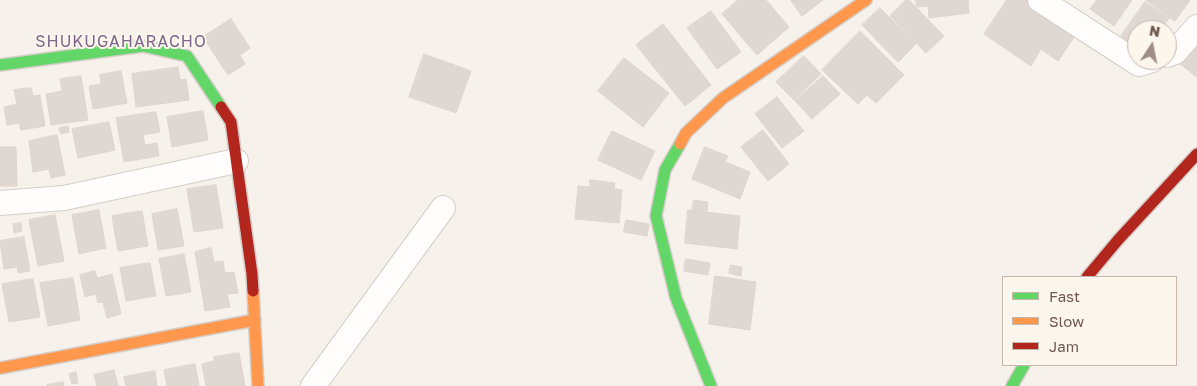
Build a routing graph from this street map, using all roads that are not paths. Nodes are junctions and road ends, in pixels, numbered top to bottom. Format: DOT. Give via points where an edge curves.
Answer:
graph roads {
  1 [pos="866,0"];
  2 [pos="1040,0"];
  3 [pos="1197,27"];
  4 [pos="1177,50"];
  5 [pos="1127,56"];
  6 [pos="0,65"];
  7 [pos="1197,154"];
  8 [pos="236,161"];
  9 [pos="0,203"];
  10 [pos="443,208"];
  11 [pos="1088,276"];
  12 [pos="255,320"];
  13 [pos="1023,366"];
  14 [pos="0,368"];
  15 [pos="258,386"];
  16 [pos="312,386"];
  17 [pos="711,386"];
  18 [pos="1012,386"];
  1 -- 17 [label="street" via="723,98 686,133 665,170 656,216 676,298"];
  2 -- 5 [label="street"];
  3 -- 4 [label="street"];
  6 -- 8 [label="street" via="143,46 186,56 231,122"];
  7 -- 11 [label="street"];
  8 -- 9 [label="street" via="64,198"];
  8 -- 12 [label="street"];
  10 -- 16 [label="street"];
  12 -- 14 [label="street"];
  12 -- 15 [label="street"];
  13 -- 18 [label="street"];
}
